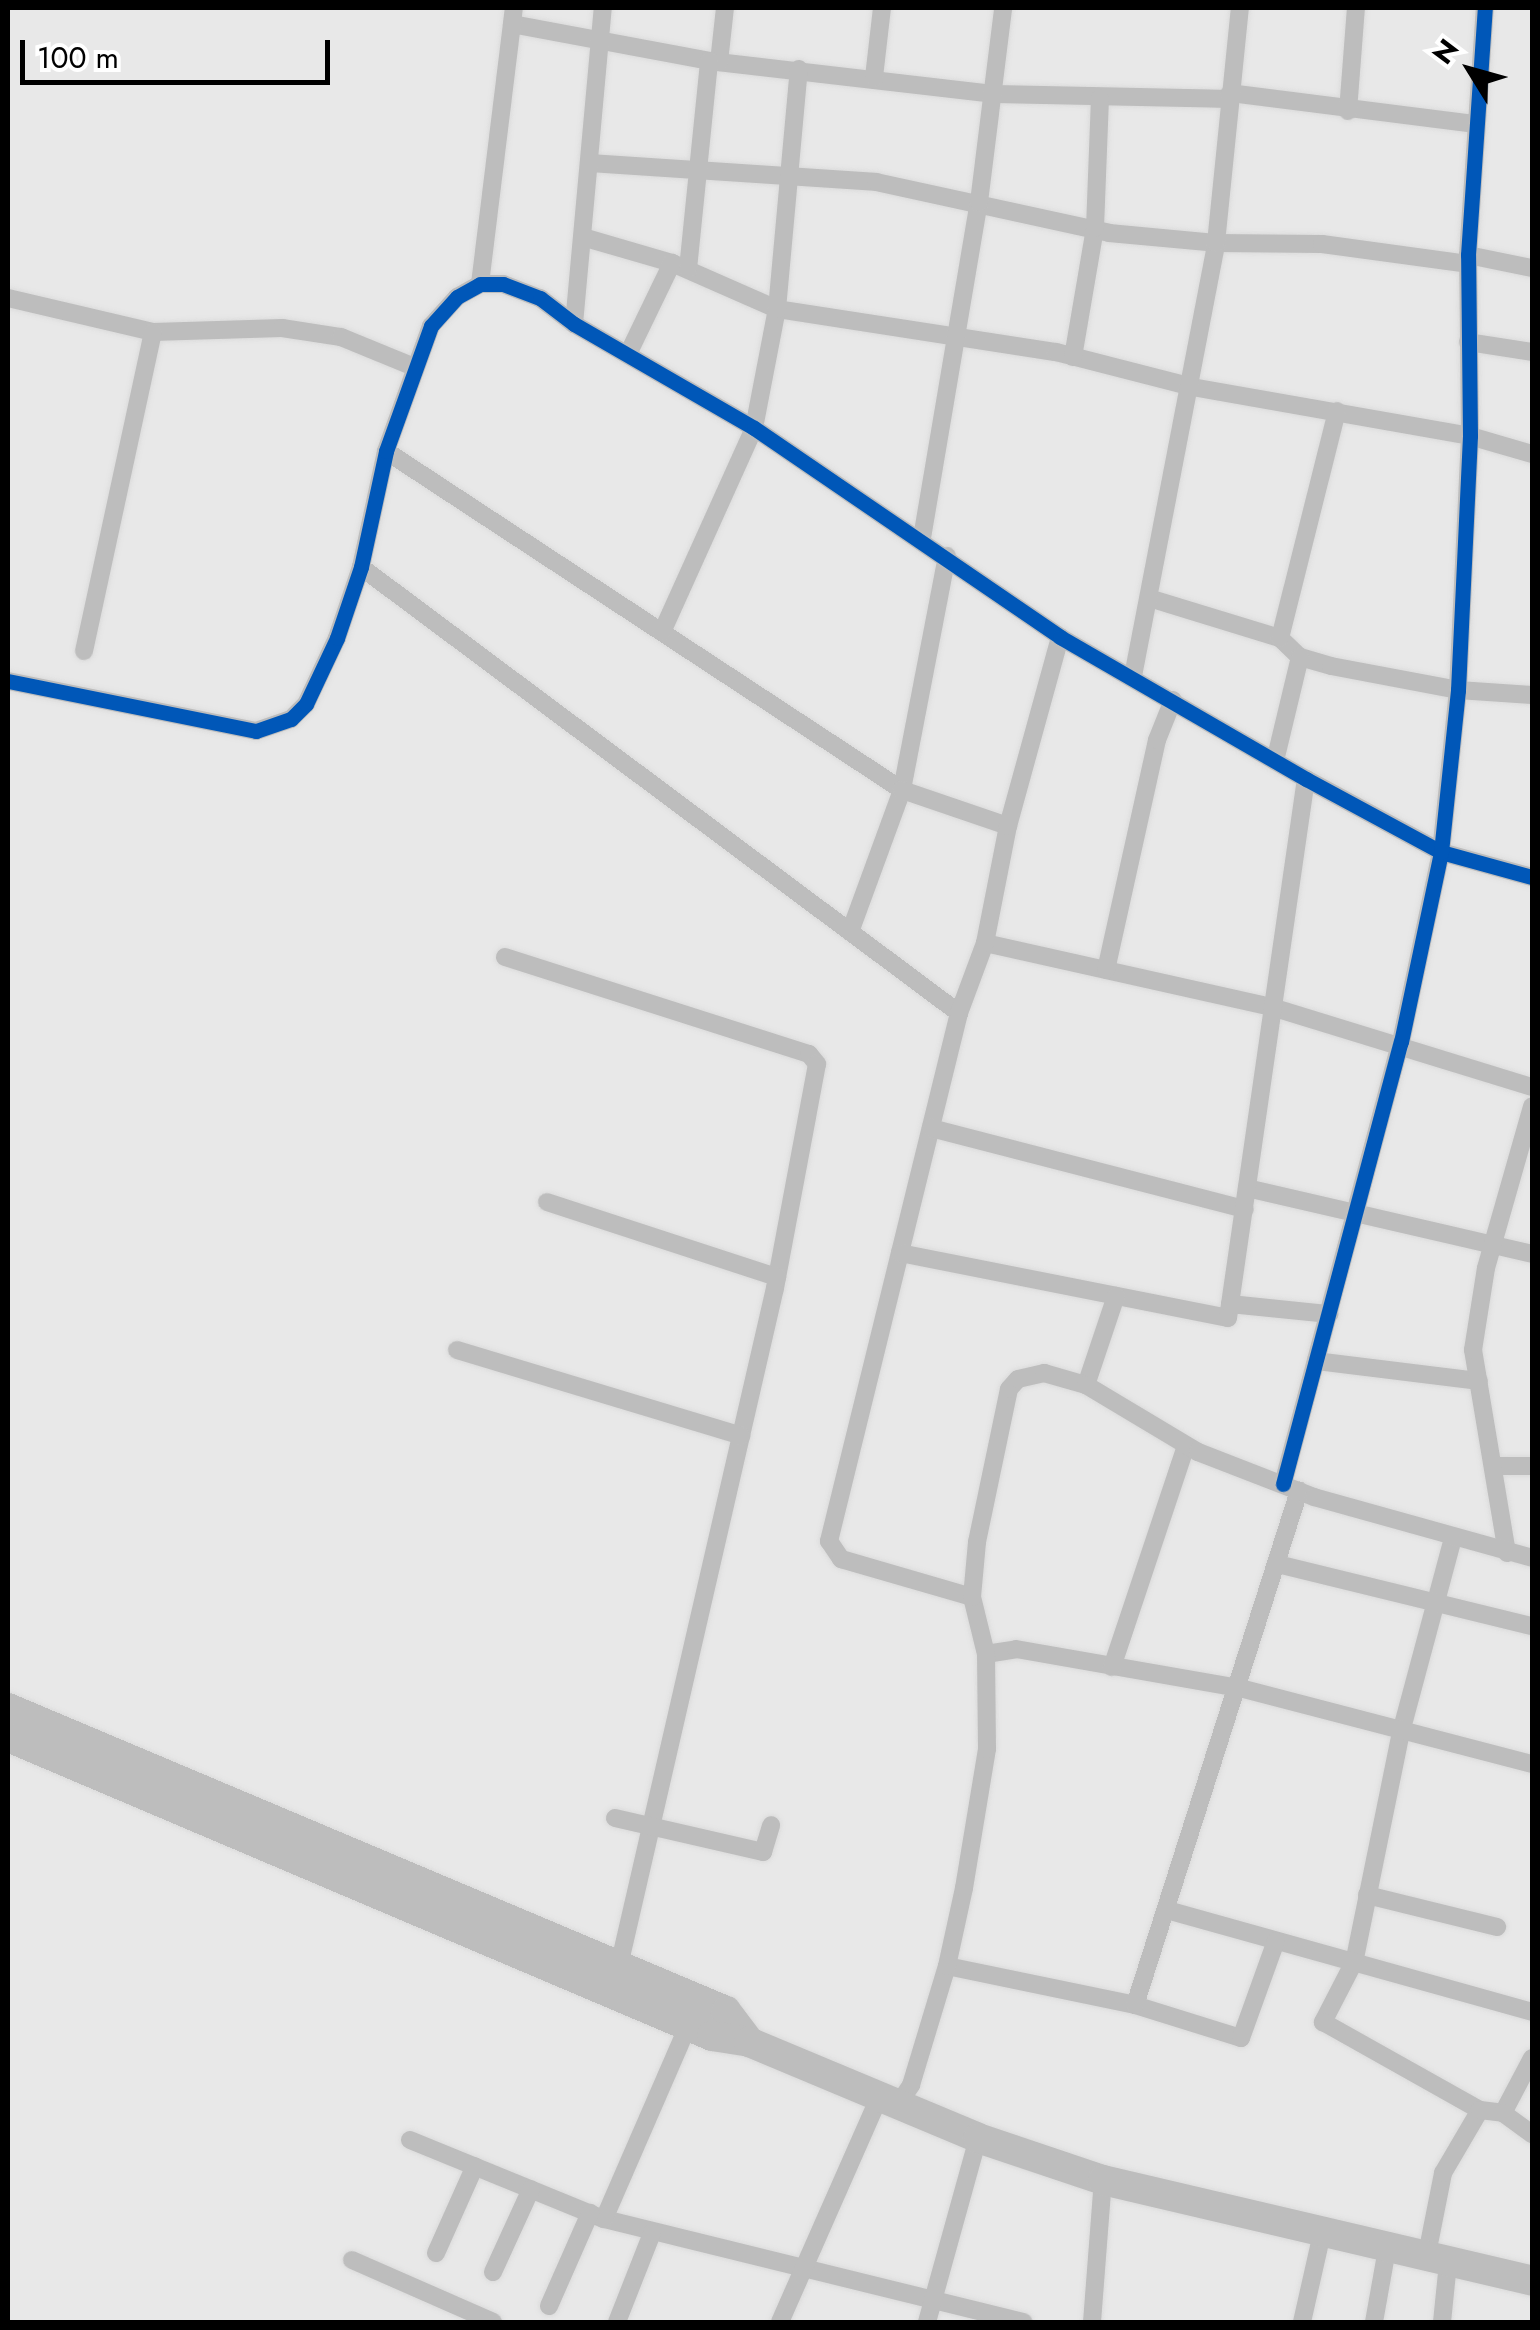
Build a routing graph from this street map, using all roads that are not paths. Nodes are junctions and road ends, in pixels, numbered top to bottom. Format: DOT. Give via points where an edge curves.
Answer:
graph roads {
  1 [pos="603,8"];
  2 [pos="725,8"];
  3 [pos="882,8"];
  4 [pos="1003,8"];
  5 [pos="1240,8"];
  6 [pos="1356,8"];
  7 [pos="1485,8"];
  8 [pos="513,16"];
  9 [pos="600,43"];
  10 [pos="714,61"];
  11 [pos="799,69"];
  12 [pos="874,77"];
  13 [pos="995,94"];
  14 [pos="1230,96"];
  15 [pos="1100,98"];
  16 [pos="1348,111"];
  17 [pos="1475,124"];
  18 [pos="591,162"];
  19 [pos="702,168"];
  20 [pos="791,174"];
  21 [pos="979,202"];
  22 [pos="1095,228"];
  23 [pos="586,238"];
  24 [pos="1216,244"];
  25 [pos="1468,259"];
  26 [pos="680,266"];
  27 [pos="1532,268"];
  28 [pos="480,284"];
  29 [pos="8,298"];
  30 [pos="777,309"];
  31 [pos="574,324"];
  32 [pos="153,332"];
  33 [pos="955,335"];
  34 [pos="1468,342"];
  35 [pos="629,352"];
  36 [pos="1532,352"];
  37 [pos="1073,356"];
  38 [pos="414,367"];
  39 [pos="1192,387"];
  40 [pos="1337,411"];
  41 [pos="754,428"];
  42 [pos="1470,436"];
  43 [pos="386,451"];
  44 [pos="1532,454"];
  45 [pos="922,538"];
  46 [pos="947,556"];
  47 [pos="361,567"];
  48 [pos="1149,598"];
  49 [pos="662,632"];
  50 [pos="1060,637"];
  51 [pos="1280,638"];
  52 [pos="84,651"];
  53 [pos="1300,657"];
  54 [pos="1133,676"];
  55 [pos="8,681"];
  56 [pos="1458,690"];
  57 [pos="1532,695"];
  58 [pos="1173,700"];
  59 [pos="1275,761"];
  60 [pos="1306,780"];
  61 [pos="902,790"];
  62 [pos="1008,826"];
  63 [pos="1441,852"];
  64 [pos="1532,877"];
  65 [pos="850,932"];
  66 [pos="985,943"];
  67 [pos="504,957"];
  68 [pos="1106,970"];
  69 [pos="1275,1008"];
  70 [pos="959,1013"];
  71 [pos="1401,1042"];
  72 [pos="1532,1087"];
  73 [pos="1532,1106"];
  74 [pos="931,1128"];
  75 [pos="1248,1188"];
  76 [pos="546,1202"];
  77 [pos="1244,1208"];
  78 [pos="1356,1212"];
  79 [pos="1492,1246"];
  80 [pos="900,1253"];
  81 [pos="1532,1254"];
  82 [pos="777,1278"];
  83 [pos="1116,1296"];
  84 [pos="1230,1304"];
  85 [pos="1328,1314"];
  86 [pos="458,1350"];
  87 [pos="1316,1361"];
  88 [pos="1479,1381"];
  89 [pos="1086,1386"];
  90 [pos="742,1436"];
  91 [pos="1186,1446"];
  92 [pos="1494,1466"];
  93 [pos="1532,1466"];
  94 [pos="1291,1488"];
  95 [pos="1453,1538"];
  96 [pos="1507,1553"];
  97 [pos="1532,1558"];
  98 [pos="1277,1564"];
  99 [pos="972,1598"];
  100 [pos="1432,1602"];
  101 [pos="1532,1626"];
  102 [pos="986,1654"];
  103 [pos="1112,1667"];
  104 [pos="1240,1688"];
  105 [pos="8,1708"];
  106 [pos="1402,1732"];
  107 [pos="8,1738"];
  108 [pos="1532,1760"];
  109 [pos="616,1818"];
  110 [pos="770,1825"];
  111 [pos="652,1826"];
  112 [pos="1366,1894"];
  113 [pos="1167,1910"];
  114 [pos="1497,1927"];
  115 [pos="1276,1941"];
  116 [pos="1354,1962"];
  117 [pos="619,1966"];
  118 [pos="947,1966"];
  119 [pos="1135,2005"];
  120 [pos="1532,2012"];
  121 [pos="688,2026"];
  122 [pos="749,2042"];
  123 [pos="1532,2058"];
  124 [pos="889,2099"];
  125 [pos="1480,2110"];
  126 [pos="1503,2113"];
  127 [pos="1532,2134"];
  128 [pos="978,2138"];
  129 [pos="410,2140"];
  130 [pos="475,2166"];
  131 [pos="1103,2180"];
  132 [pos="531,2189"];
  133 [pos="597,2216"];
  134 [pos="652,2233"];
  135 [pos="1322,2233"];
  136 [pos="1387,2249"];
  137 [pos="436,2253"];
  138 [pos="352,2260"];
  139 [pos="1437,2261"];
  140 [pos="804,2270"];
  141 [pos="493,2272"];
  142 [pos="1532,2281"];
  143 [pos="932,2300"];
  144 [pos="549,2306"];
  145 [pos="493,2322"];
  146 [pos="617,2322"];
  147 [pos="780,2322"];
  148 [pos="927,2322"];
  149 [pos="1024,2322"];
  150 [pos="1092,2322"];
  151 [pos="1302,2322"];
  152 [pos="1374,2322"];
  153 [pos="1442,2322"];
  1 -- 9 [label="street"];
  2 -- 10 [label="street"];
  3 -- 12 [label="street"];
  4 -- 13 [label="street"];
  5 -- 14 [label="street"];
  6 -- 16 [label="street"];
  7 -- 17 [label="street"];
  8 -- 9 [label="street"];
  8 -- 28 [label="street"];
  9 -- 10 [label="street"];
  9 -- 18 [label="street"];
  10 -- 11 [label="street"];
  10 -- 19 [label="street"];
  11 -- 12 [label="street"];
  11 -- 20 [label="street"];
  12 -- 13 [label="street"];
  13 -- 15 [label="street"];
  13 -- 21 [label="street"];
  14 -- 15 [label="street"];
  14 -- 16 [label="street"];
  14 -- 24 [label="street"];
  15 -- 22 [label="street"];
  16 -- 17 [label="street"];
  17 -- 25 [label="street"];
  18 -- 19 [label="street"];
  18 -- 23 [label="street"];
  19 -- 20 [label="street"];
  19 -- 26 [label="street"];
  20 -- 21 [label="street"];
  20 -- 30 [label="street"];
  21 -- 22 [label="street"];
  21 -- 33 [label="street"];
  22 -- 24 [label="street"];
  22 -- 37 [label="street"];
  23 -- 26 [label="street"];
  23 -- 31 [label="street"];
  24 -- 25 [label="street" via="1322,244"];
  24 -- 39 [label="street"];
  25 -- 27 [label="street"];
  25 -- 34 [label="street"];
  26 -- 30 [label="street"];
  26 -- 35 [label="street"];
  28 -- 31 [label="street" via="503,284 540,298"];
  28 -- 38 [label="street" via="457,297 431,326"];
  29 -- 32 [label="street"];
  30 -- 33 [label="street"];
  30 -- 41 [label="street"];
  31 -- 35 [label="street"];
  32 -- 38 [label="street" via="282,328 341,336"];
  32 -- 52 [label="street"];
  33 -- 37 [label="street"];
  33 -- 45 [label="street"];
  34 -- 36 [label="street"];
  34 -- 42 [label="street"];
  35 -- 41 [label="street"];
  37 -- 39 [label="street"];
  38 -- 43 [label="street"];
  39 -- 40 [label="street"];
  39 -- 48 [label="street"];
  40 -- 42 [label="street"];
  40 -- 51 [label="street"];
  41 -- 45 [label="street"];
  41 -- 49 [label="street"];
  42 -- 44 [label="street"];
  42 -- 56 [label="street"];
  43 -- 47 [label="street"];
  43 -- 49 [label="street"];
  45 -- 46 [label="street"];
  46 -- 50 [label="street"];
  46 -- 61 [label="street"];
  47 -- 55 [label="street" via="306,704 291,719 256,731"];
  47 -- 65 [label="street"];
  48 -- 51 [label="street"];
  48 -- 54 [label="street"];
  49 -- 61 [label="street"];
  50 -- 54 [label="street"];
  50 -- 62 [label="street"];
  51 -- 53 [label="street"];
  53 -- 56 [label="street"];
  53 -- 59 [label="street"];
  54 -- 58 [label="street"];
  56 -- 57 [label="street"];
  56 -- 63 [label="street"];
  58 -- 59 [label="street"];
  58 -- 68 [label="street" via="1156,740"];
  59 -- 60 [label="street"];
  60 -- 63 [label="street"];
  60 -- 69 [label="street"];
  61 -- 62 [label="street"];
  61 -- 65 [label="street"];
  62 -- 66 [label="street"];
  63 -- 64 [label="street"];
  63 -- 71 [label="street"];
  65 -- 70 [label="street"];
  66 -- 68 [label="street"];
  66 -- 70 [label="street"];
  67 -- 82 [label="street" via="809,1054 818,1064"];
  68 -- 69 [label="street"];
  69 -- 71 [label="street"];
  69 -- 75 [label="street"];
  70 -- 74 [label="street"];
  71 -- 72 [label="street"];
  71 -- 78 [label="street"];
  73 -- 79 [label="street"];
  74 -- 77 [label="street"];
  74 -- 80 [label="street"];
  75 -- 77 [label="street"];
  75 -- 78 [label="street"];
  76 -- 82 [label="street"];
  77 -- 84 [label="street"];
  78 -- 79 [label="street"];
  78 -- 85 [label="street"];
  79 -- 81 [label="street"];
  79 -- 88 [label="street" via="1472,1350"];
  80 -- 83 [label="street"];
  80 -- 99 [label="street" via="829,1541 841,1559"];
  82 -- 90 [label="street"];
  83 -- 84 [label="street" via="1228,1318"];
  83 -- 89 [label="street"];
  84 -- 85 [label="street"];
  85 -- 87 [label="street"];
  86 -- 90 [label="street"];
  87 -- 88 [label="street"];
  87 -- 94 [label="street"];
  88 -- 92 [label="street"];
  89 -- 91 [label="street"];
  89 -- 99 [label="street" via="1026,1372 1009,1390"];
  90 -- 111 [label="street"];
  91 -- 94 [label="street"];
  91 -- 103 [label="street"];
  92 -- 93 [label="street"];
  92 -- 96 [label="street"];
  94 -- 95 [label="street"];
  94 -- 98 [label="street"];
  95 -- 96 [label="street"];
  95 -- 100 [label="street"];
  96 -- 97 [label="street"];
  98 -- 100 [label="street"];
  98 -- 104 [label="street"];
  99 -- 102 [label="street"];
  100 -- 101 [label="street"];
  100 -- 106 [label="street"];
  102 -- 103 [label="street" via="1016,1649"];
  102 -- 118 [label="street" via="987,1749"];
  103 -- 104 [label="street"];
  104 -- 106 [label="street"];
  104 -- 113 [label="street"];
  105 -- 117 [label="main road"];
  106 -- 108 [label="street"];
  106 -- 112 [label="street"];
  107 -- 121 [label="main road"];
  109 -- 111 [label="street"];
  110 -- 111 [label="street" via="763,1852"];
  111 -- 117 [label="street"];
  112 -- 114 [label="street"];
  112 -- 116 [label="street"];
  113 -- 115 [label="street"];
  113 -- 119 [label="street"];
  115 -- 116 [label="street"];
  115 -- 119 [label="street" via="1241,2038"];
  116 -- 120 [label="street"];
  116 -- 125 [label="street" via="1322,2022"];
  117 -- 122 [label="main road" via="726,2011"];
  118 -- 119 [label="street"];
  118 -- 124 [label="street" via="910,2086"];
  121 -- 122 [label="main road"];
  121 -- 133 [label="street"];
  122 -- 124 [label="main road"];
  123 -- 126 [label="street"];
  124 -- 128 [label="main road"];
  124 -- 140 [label="street"];
  125 -- 126 [label="street"];
  125 -- 139 [label="street" via="1443,2173"];
  126 -- 127 [label="street"];
  128 -- 131 [label="main road"];
  128 -- 143 [label="street"];
  129 -- 130 [label="street"];
  130 -- 132 [label="street"];
  130 -- 137 [label="street"];
  131 -- 135 [label="main road"];
  131 -- 150 [label="street"];
  132 -- 133 [label="street"];
  132 -- 141 [label="street"];
  133 -- 134 [label="street"];
  133 -- 144 [label="street"];
  134 -- 140 [label="street"];
  134 -- 146 [label="street"];
  135 -- 136 [label="main road"];
  135 -- 151 [label="street"];
  136 -- 139 [label="main road"];
  136 -- 152 [label="street"];
  138 -- 145 [label="street"];
  139 -- 142 [label="main road"];
  139 -- 153 [label="street"];
  140 -- 143 [label="street"];
  140 -- 147 [label="street"];
  143 -- 148 [label="street"];
  143 -- 149 [label="street"];
}
